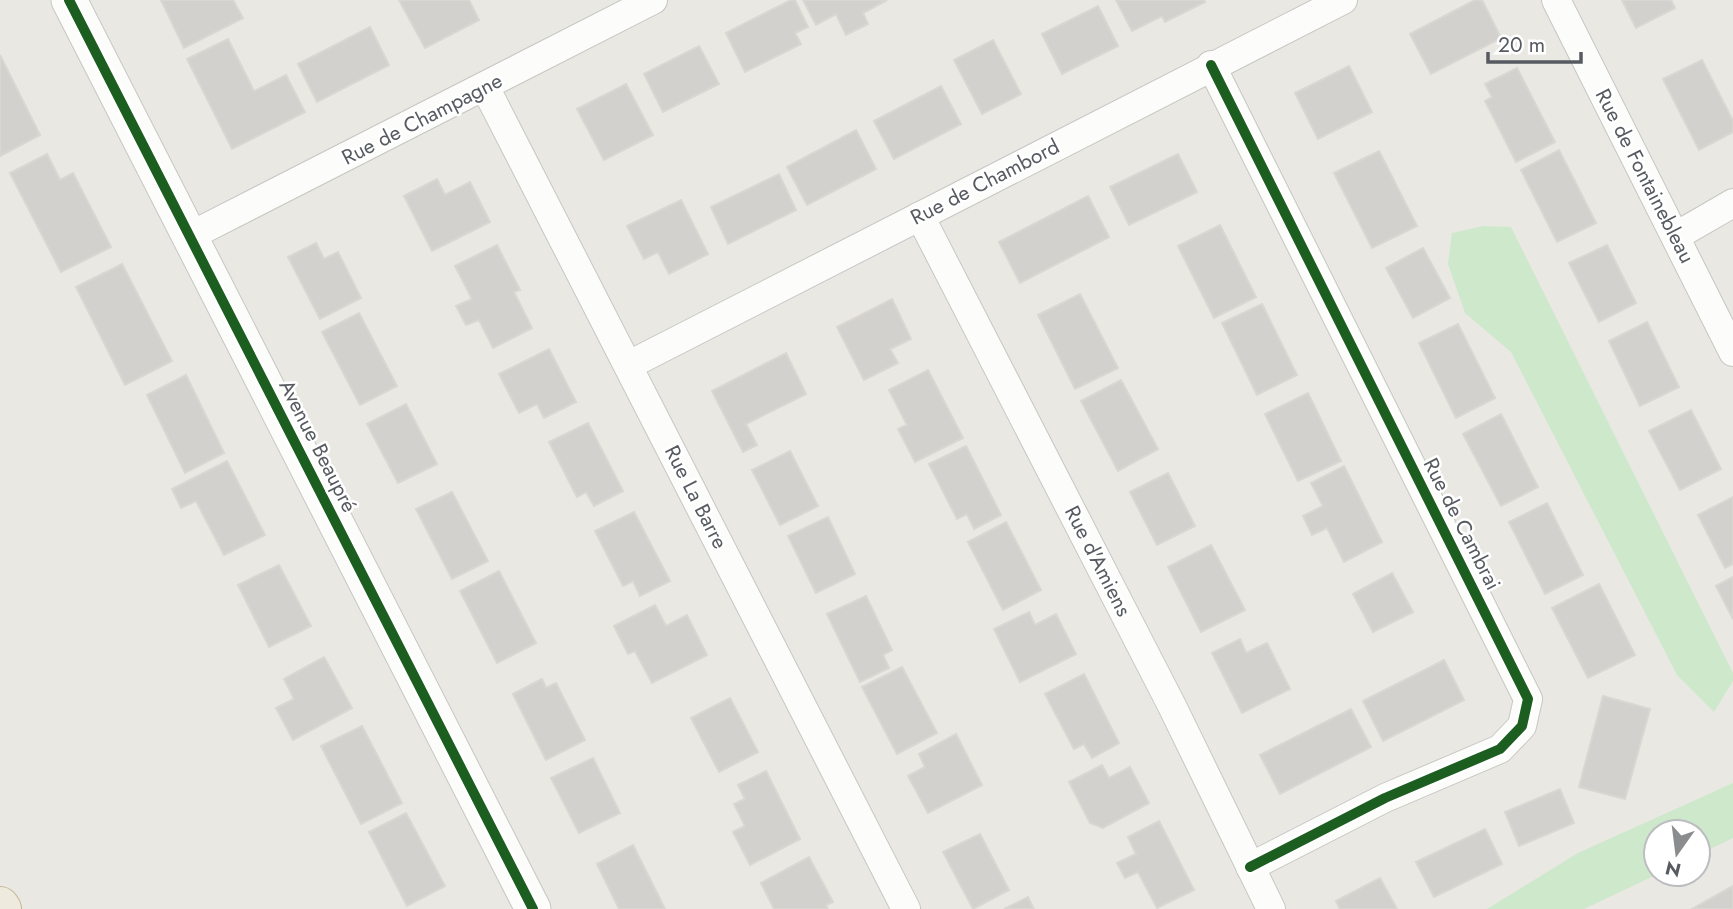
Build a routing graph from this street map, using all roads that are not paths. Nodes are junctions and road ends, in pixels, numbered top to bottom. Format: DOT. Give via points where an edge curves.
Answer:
graph roads {
  1 [pos="69,0"];
  2 [pos="653,0"];
  3 [pos="1343,0"];
  4 [pos="1556,0"];
  5 [pos="1211,65"];
  6 [pos="485,87"];
  7 [pos="1733,203"];
  8 [pos="920,216"];
  9 [pos="190,236"];
  10 [pos="1676,236"];
  11 [pos="1733,352"];
  12 [pos="629,366"];
  13 [pos="1250,867"];
  14 [pos="533,909"];
  15 [pos="906,909"];
  16 [pos="1271,909"];
  1 -- 9 [label="street, Avenue Beaupré"];
  2 -- 6 [label="street, Rue de Champagne"];
  3 -- 5 [label="street, Rue de Chambord"];
  4 -- 10 [label="street, Rue de Fontainebleau"];
  5 -- 8 [label="street, Rue de Chambord"];
  5 -- 13 [label="street, Rue de Cambrai" via="1528,699 1522,726 1500,748 1385,798"];
  6 -- 9 [label="street, Rue de Champagne"];
  6 -- 12 [label="street, Rue La Barre"];
  7 -- 10 [label="street"];
  8 -- 12 [label="street, Rue de Chambord"];
  8 -- 13 [label="street, Rue d'Amiens"];
  9 -- 14 [label="street, Avenue Beaupré"];
  10 -- 11 [label="street, Rue de Fontainebleau"];
  12 -- 15 [label="street, Rue La Barre"];
  13 -- 16 [label="street, Rue d'Amiens"];
}
